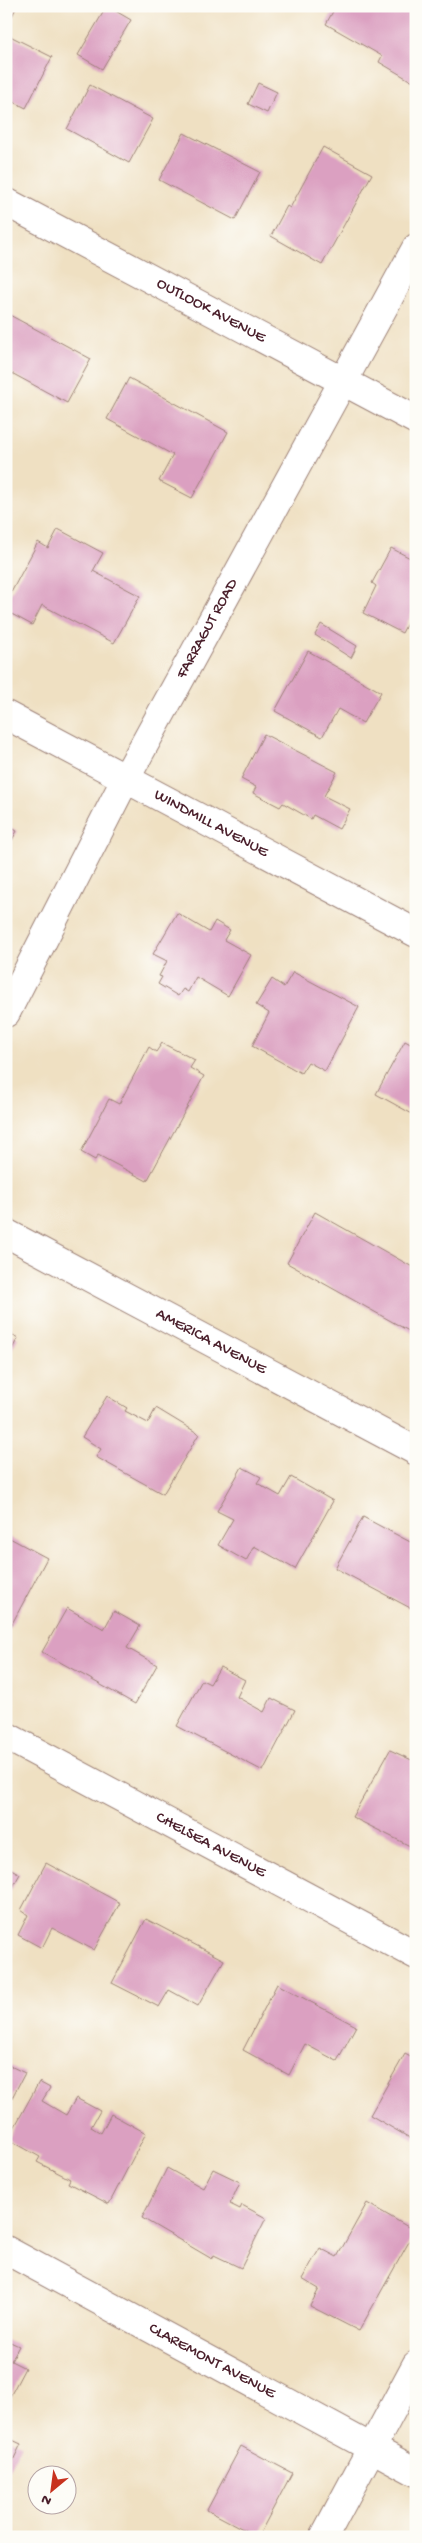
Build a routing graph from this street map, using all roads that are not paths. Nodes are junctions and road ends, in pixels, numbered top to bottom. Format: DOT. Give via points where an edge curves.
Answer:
graph roads {
  1 [pos="6,202"];
  2 [pos="416,248"];
  3 [pos="344,381"];
  4 [pos="416,420"];
  5 [pos="6,715"];
  6 [pos="126,778"];
  7 [pos="416,933"];
  8 [pos="6,1013"];
  9 [pos="6,1233"];
  10 [pos="416,1451"];
  11 [pos="6,1736"];
  12 [pos="416,1955"];
  13 [pos="6,2250"];
  14 [pos="416,2365"];
  15 [pos="371,2448"];
  16 [pos="416,2472"];
  17 [pos="324,2537"];
  1 -- 3 [label="street, OUTLOOK AVENUE"];
  2 -- 3 [label="street, FARRAGUT ROAD"];
  3 -- 4 [label="street, OUTLOOK AVENUE"];
  3 -- 6 [label="street, FARRAGUT ROAD"];
  5 -- 6 [label="street, WINDMILL AVENUE"];
  6 -- 7 [label="street, WINDMILL AVENUE"];
  6 -- 8 [label="street, FARRAGUT ROAD"];
  9 -- 10 [label="street, AMERICA AVENUE"];
  11 -- 12 [label="street, CHELSEA AVENUE"];
  13 -- 15 [label="street, CLAREMONT AVENUE"];
  14 -- 15 [label="street"];
  15 -- 16 [label="street, CLAREMONT AVENUE"];
  15 -- 17 [label="street"];
}
